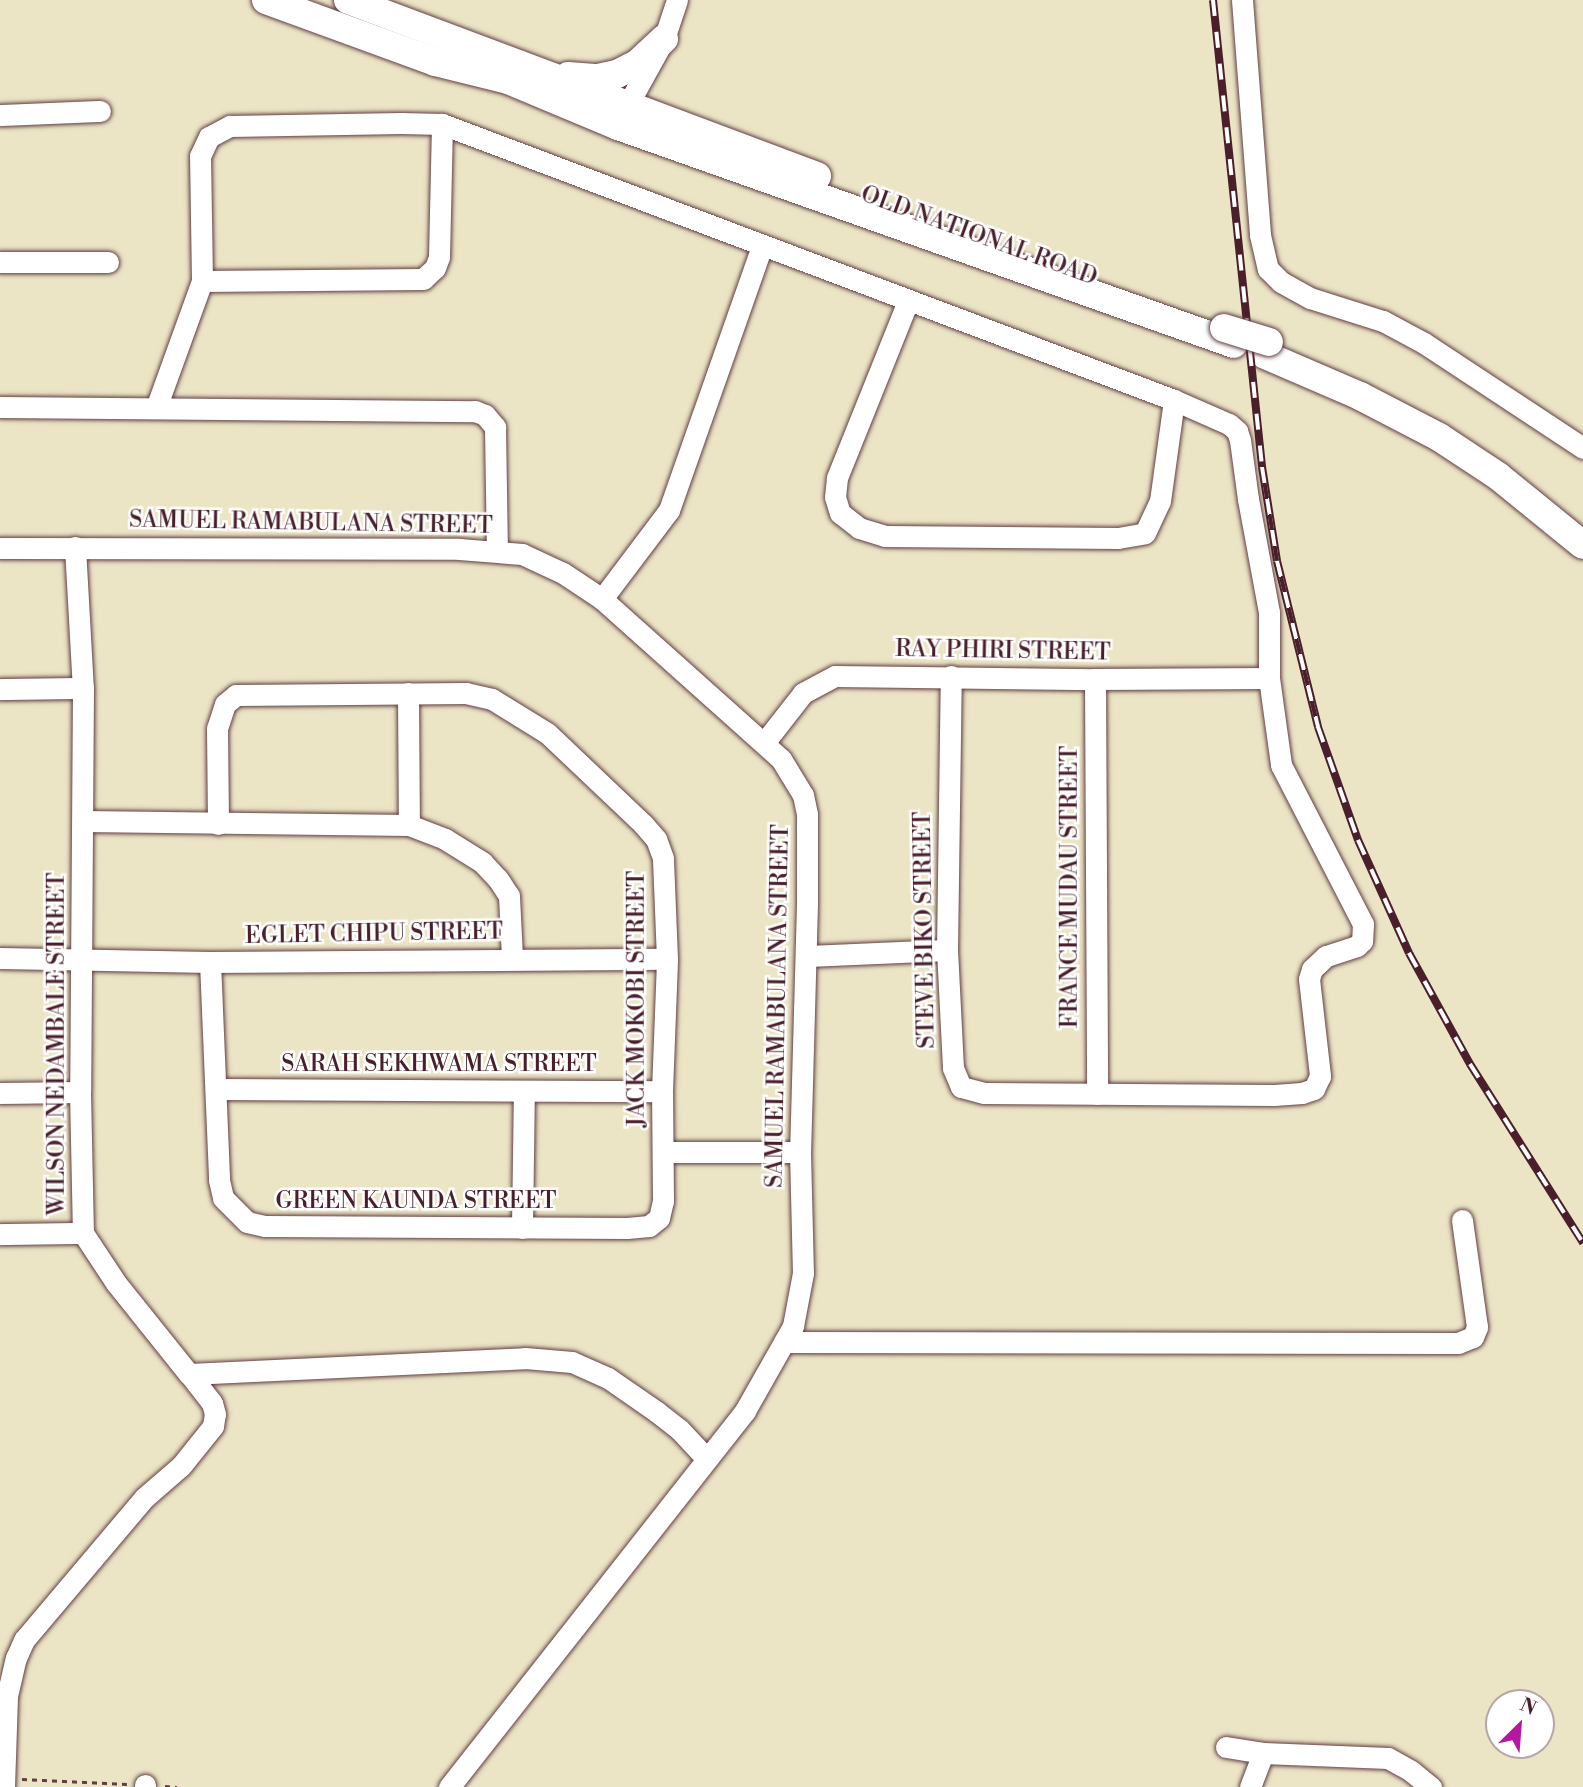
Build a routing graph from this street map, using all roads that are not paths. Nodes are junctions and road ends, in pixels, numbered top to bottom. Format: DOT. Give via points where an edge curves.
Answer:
graph roads {
  1 [pos="266,0"];
  2 [pos="348,0"];
  3 [pos="677,0"];
  4 [pos="1242,0"];
  5 [pos="664,38"];
  6 [pos="537,73"];
  7 [pos="100,111"];
  8 [pos="0,115"];
  9 [pos="622,116"];
  10 [pos="442,124"];
  11 [pos="762,246"];
  12 [pos="0,262"];
  13 [pos="108,262"];
  14 [pos="202,281"];
  15 [pos="908,301"];
  16 [pos="1267,348"];
  17 [pos="1174,400"];
  18 [pos="0,407"];
  19 [pos="156,408"];
  20 [pos="1583,448"];
  21 [pos="1583,523"];
  22 [pos="1583,545"];
  23 [pos="75,547"];
  24 [pos="0,548"];
  25 [pos="497,551"];
  26 [pos="602,599"];
  27 [pos="951,676"];
  28 [pos="1269,678"];
  29 [pos="1095,680"];
  30 [pos="83,688"];
  31 [pos="0,690"];
  32 [pos="408,693"];
  33 [pos="764,743"];
  34 [pos="83,821"];
  35 [pos="218,824"];
  36 [pos="409,825"];
  37 [pos="947,950"];
  38 [pos="807,956"];
  39 [pos="0,958"];
  40 [pos="512,958"];
  41 [pos="667,959"];
  42 [pos="82,961"];
  43 [pos="210,962"];
  44 [pos="216,1089"];
  45 [pos="662,1091"];
  46 [pos="80,1092"];
  47 [pos="524,1092"];
  48 [pos="0,1093"];
  49 [pos="1097,1094"];
  50 [pos="665,1152"];
  51 [pos="800,1152"];
  52 [pos="1462,1220"];
  53 [pos="522,1228"];
  54 [pos="83,1233"];
  55 [pos="0,1234"];
  56 [pos="785,1342"];
  57 [pos="189,1374"];
  58 [pos="706,1458"];
  59 [pos="1226,1747"];
  60 [pos="1263,1753"];
  61 [pos="4,1782"];
  62 [pos="449,1787"];
  63 [pos="1250,1787"];
  64 [pos="1431,1787"];
  1 -- 9 [label="main road, OLD NATIONAL ROAD" via="435,62"];
  2 -- 6 [label="main road, OLD NATIONAL ROAD"];
  3 -- 5 [label="street"];
  4 -- 20 [label="street" via="1260,235 1268,269 1310,298 1383,321 1424,343"];
  5 -- 6 [label="main road" via="637,64 605,77"];
  5 -- 9 [label="street"];
  6 -- 9 [label="main road, OLD NATIONAL ROAD"];
  7 -- 8 [label="street"];
  9 -- 16 [label="main road, OLD NATIONAL ROAD, bridge"];
  10 -- 11 [label="street"];
  10 -- 14 [label="street" via="439,257 423,279"];
  10 -- 14 [label="street" via="230,126 218,130 200,156"];
  11 -- 15 [label="street"];
  11 -- 26 [label="street" via="669,510"];
  12 -- 13 [label="street"];
  14 -- 19 [label="street"];
  15 -- 17 [label="street"];
  15 -- 17 [label="street" via="837,478 839,513 859,528 885,536 1118,538 1145,533 1160,501"];
  16 -- 21 [label="main road, OLD NATIONAL ROAD" via="1374,388 1447,426 1521,474"];
  16 -- 22 [label="main road" via="1439,437 1498,476"];
  17 -- 28 [label="street" via="1219,418 1237,431 1269,612"];
  18 -- 19 [label="street"];
  19 -- 25 [label="street" via="475,411 485,415 495,427"];
  23 -- 24 [label="street, SAMUEL RAMABULANA STREET"];
  23 -- 25 [label="street, SAMUEL RAMABULANA STREET"];
  23 -- 30 [label="street, WILSON NEDAMBALE STREET"];
  25 -- 26 [label="street, SAMUEL RAMABULANA STREET" via="540,562"];
  26 -- 33 [label="street, SAMUEL RAMABULANA STREET"];
  27 -- 29 [label="street, RAY PHIRI STREET"];
  27 -- 33 [label="street, RAY PHIRI STREET" via="835,676 803,693"];
  27 -- 37 [label="street, STEVE BIKO STREET"];
  28 -- 29 [label="street, RAY PHIRI STREET"];
  28 -- 49 [label="street" via="1281,765 1363,924 1362,941 1319,961 1309,979 1318,1083 1310,1092 1291,1094"];
  29 -- 49 [label="street, FRANCE MUDAU STREET"];
  30 -- 31 [label="street"];
  30 -- 34 [label="street, WILSON NEDAMBALE STREET"];
  32 -- 35 [label="street, JACK MOKOBI STREET" via="242,694 231,698 217,728"];
  32 -- 36 [label="street"];
  32 -- 41 [label="street, JACK MOKOBI STREET" via="466,693 512,710 547,733 643,824 656,839 663,858"];
  33 -- 38 [label="street, SAMUEL RAMABULANA STREET" via="790,771 807,814"];
  34 -- 35 [label="street"];
  34 -- 42 [label="street, WILSON NEDAMBALE STREET"];
  35 -- 36 [label="street"];
  36 -- 40 [label="street" via="445,839 498,878 509,896"];
  37 -- 38 [label="street"];
  37 -- 49 [label="street, STEVE BIKO STREET" via="953,1068 961,1087 984,1093"];
  38 -- 51 [label="street, SAMUEL RAMABULANA STREET"];
  39 -- 42 [label="street, EGLET CHIPU STREET"];
  40 -- 41 [label="street, EGLET CHIPU STREET"];
  40 -- 43 [label="street, EGLET CHIPU STREET"];
  41 -- 45 [label="street, JACK MOKOBI STREET"];
  42 -- 43 [label="street, EGLET CHIPU STREET"];
  42 -- 46 [label="street, WILSON NEDAMBALE STREET"];
  43 -- 44 [label="street, GREEN KAUNDA STREET"];
  44 -- 47 [label="street, SARAH SEKHWAMA STREET"];
  44 -- 53 [label="street, GREEN KAUNDA STREET" via="223,1198 247,1222 265,1226"];
  45 -- 47 [label="street, SARAH SEKHWAMA STREET"];
  45 -- 50 [label="street, JACK MOKOBI STREET"];
  46 -- 48 [label="street"];
  46 -- 54 [label="street, WILSON NEDAMBALE STREET"];
  47 -- 53 [label="street"];
  50 -- 51 [label="street"];
  50 -- 53 [label="street, GREEN KAUNDA STREET" via="662,1210 654,1223 628,1228"];
  51 -- 56 [label="street, SAMUEL RAMABULANA STREET" via="803,1273 800,1303"];
  52 -- 56 [label="street" via="1477,1327 1474,1337 1458,1343"];
  54 -- 55 [label="street"];
  54 -- 57 [label="street, WILSON NEDAMBALE STREET" via="116,1283"];
  56 -- 58 [label="street, SAMUEL RAMABULANA STREET" via="745,1411"];
  57 -- 58 [label="street" via="525,1358 572,1362 608,1378 657,1412"];
  57 -- 61 [label="street, WILSON NEDAMBALE STREET" via="212,1403 213,1426 181,1466 144,1498 24,1640 6,1696"];
  58 -- 62 [label="street, SAMUEL RAMABULANA STREET"];
  59 -- 60 [label="street"];
  60 -- 63 [label="street"];
  60 -- 64 [label="street" via="1388,1758"];
}
